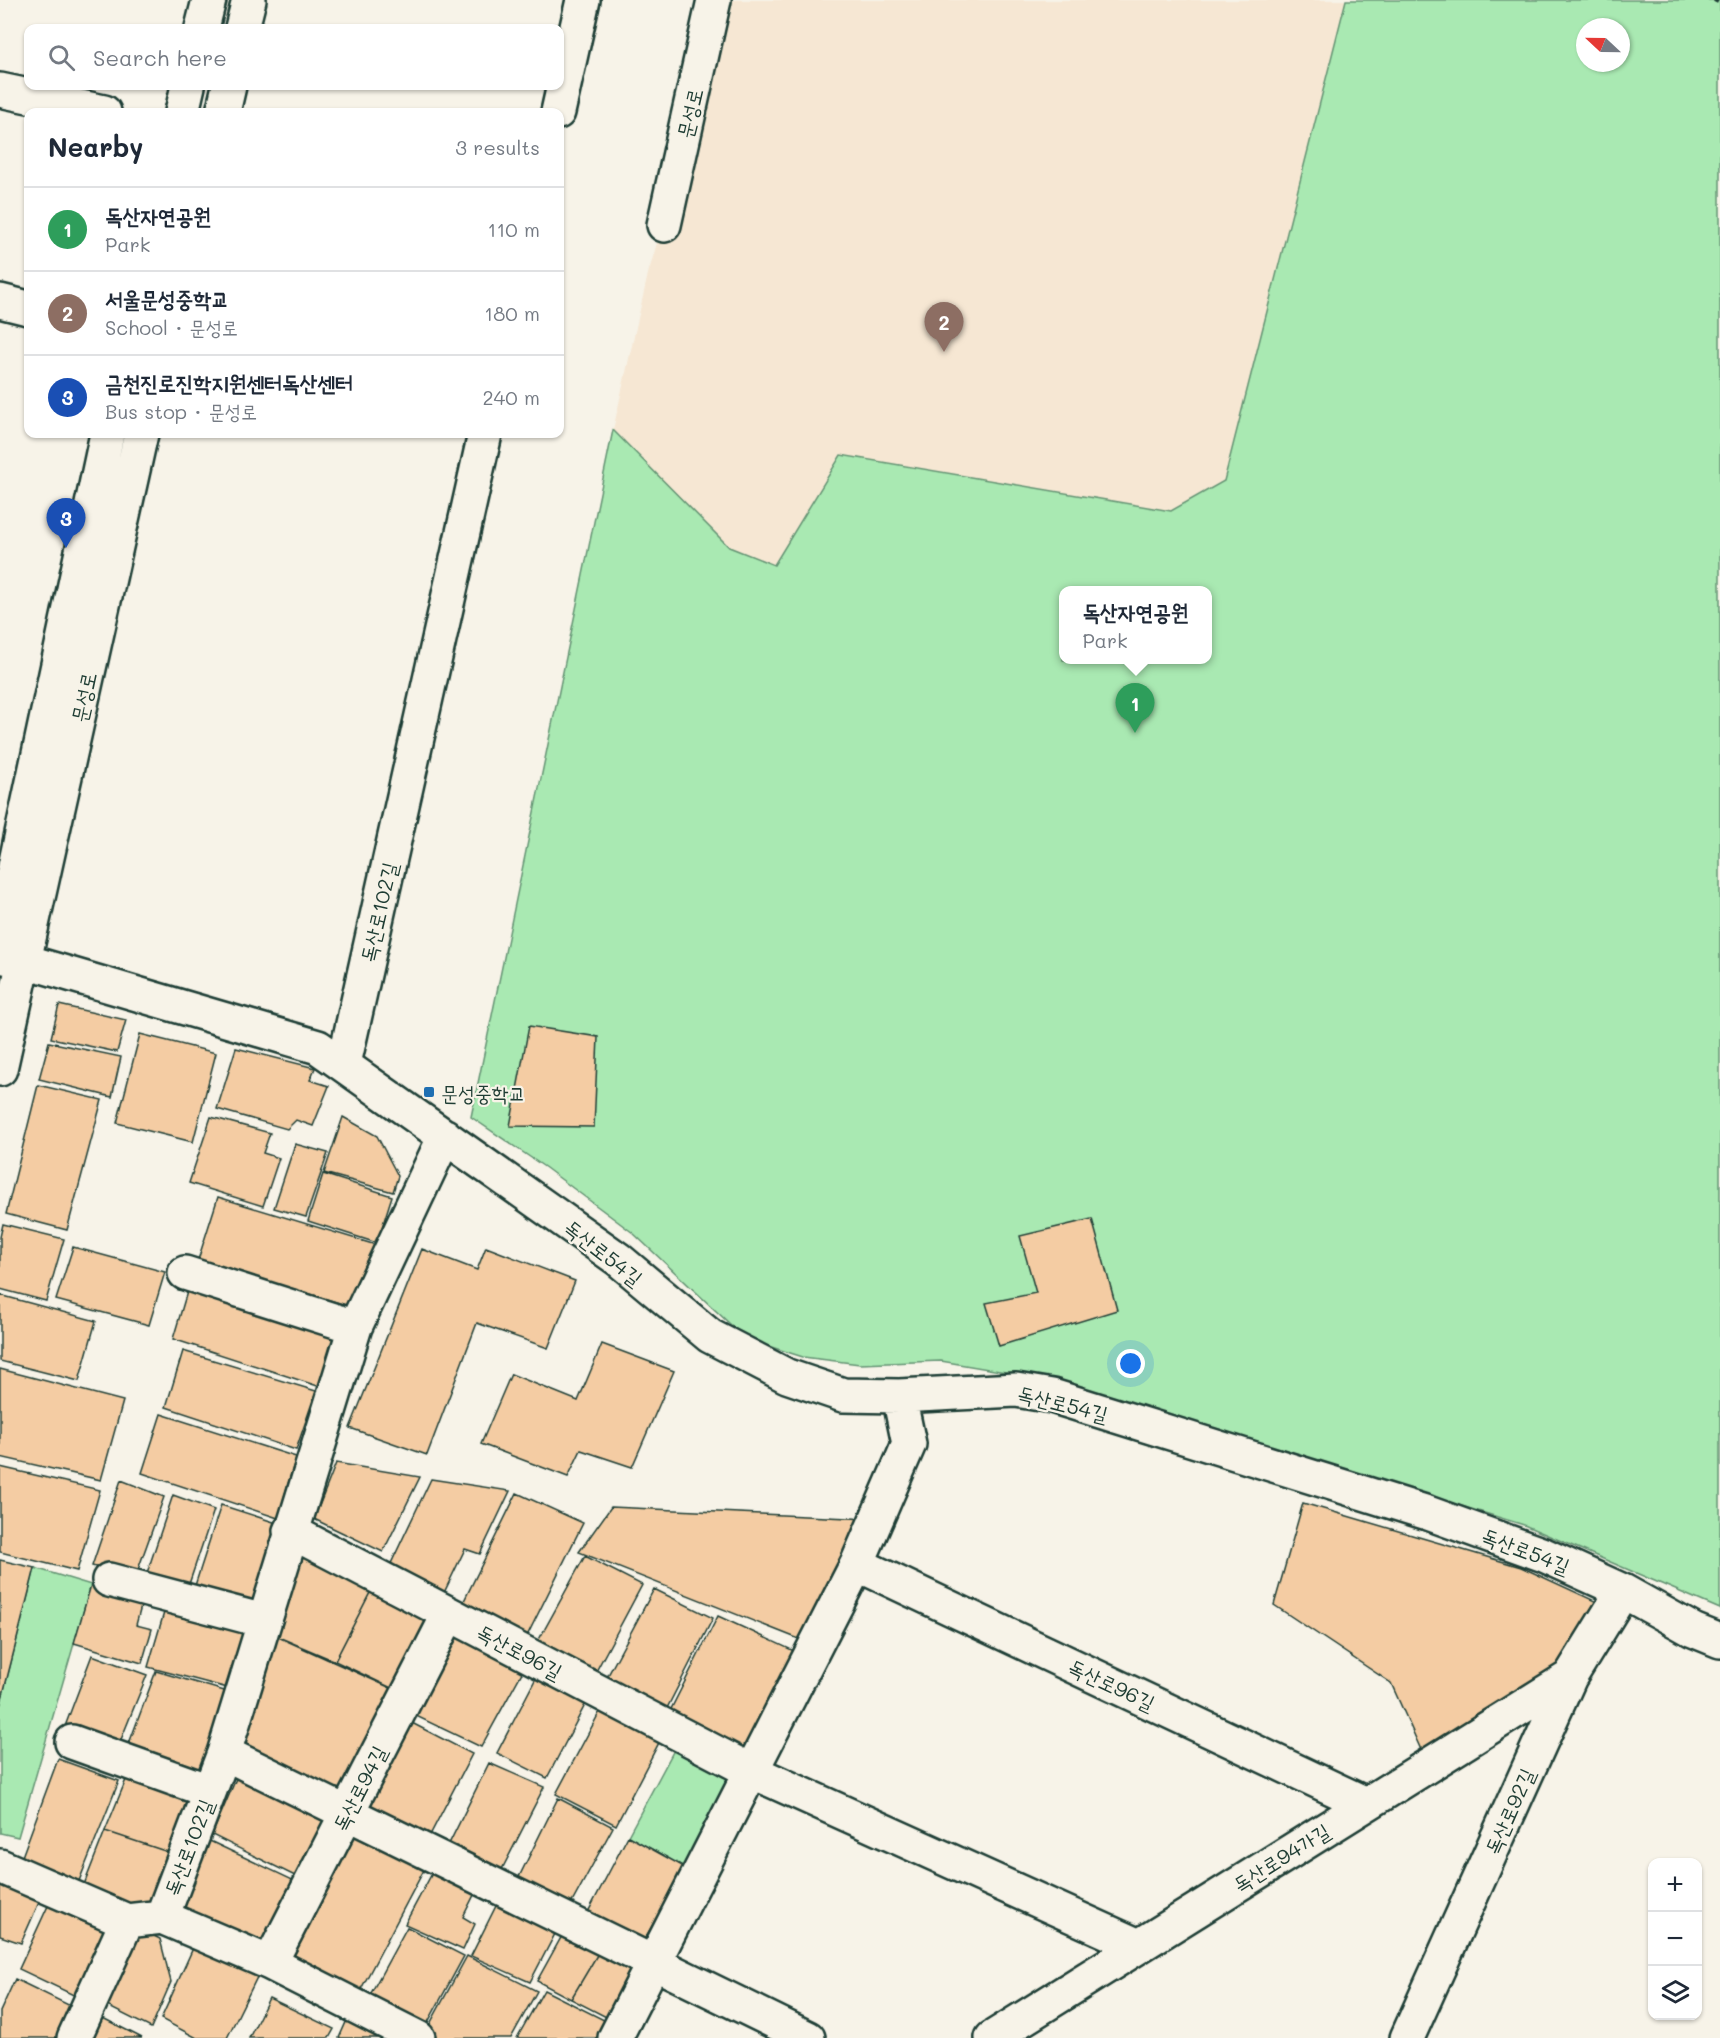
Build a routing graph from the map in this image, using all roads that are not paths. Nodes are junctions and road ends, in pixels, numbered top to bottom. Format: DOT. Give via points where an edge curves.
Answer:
graph roads {
  1 [pos="209,0"];
  2 [pos="249,0"];
  3 [pos="583,0"];
  4 [pos="714,0"];
  5 [pos="203,24"];
  6 [pos="243,24"];
  7 [pos="564,85"];
  8 [pos="0,90"];
  9 [pos="187,90"];
  10 [pos="228,90"];
  11 [pos="563,90"];
  12 [pos="85,108"];
  13 [pos="183,108"];
  14 [pos="224,108"];
  15 [pos="559,108"];
  16 [pos="664,225"];
  17 [pos="0,301"];
  18 [pos="24,307"];
  19 [pos="106,438"];
  20 [pos="140,438"];
  21 [pos="484,438"];
  22 [pos="0,937"];
  23 [pos="13,958"];
  24 [pos="344,1064"];
  25 [pos="0,1069"];
  26 [pos="445,1136"];
  27 [pos="185,1273"];
  28 [pos="355,1327"];
  29 [pos="899,1396"];
  30 [pos="290,1531"];
  31 [pos="857,1564"];
  32 [pos="109,1580"];
  33 [pos="1623,1591"];
  34 [pos="449,1614"];
  35 [pos="264,1621"];
  36 [pos="1720,1641"];
  37 [pos="1570,1677"];
  38 [pos="72,1742"];
  39 [pos="224,1753"];
  40 [pos="751,1771"];
  41 [pos="209,1791"];
  42 [pos="1366,1804"];
  43 [pos="347,1812"];
  44 [pos="0,1866"];
  45 [pos="162,1917"];
  46 [pos="127,1921"];
  47 [pos="1139,1946"];
  48 [pos="653,1962"];
  49 [pos="270,1963"];
  50 [pos="74,2038"];
  51 [pos="418,2038"];
  52 [pos="615,2038"];
  53 [pos="808,2038"];
  54 [pos="992,2038"];
  55 [pos="1407,2038"];
  1 -- 5 [label="street"];
  2 -- 6 [label="street"];
  3 -- 7 [label="street"];
  4 -- 16 [label="street, 문성로"];
  8 -- 12 [label="street"];
  9 -- 13 [label="street"];
  10 -- 14 [label="street"];
  11 -- 15 [label="street"];
  17 -- 18 [label="street"];
  19 -- 22 [label="street, 문성로"];
  20 -- 23 [label="street, 문성로"];
  21 -- 24 [label="street, 독산로102길"];
  23 -- 24 [label="street" via="318,1047"];
  23 -- 25 [label="street, 문성로"];
  24 -- 26 [label="street"];
  26 -- 28 [label="street, 독산로102길"];
  26 -- 29 [label="street, 독산로54길" via="618,1259 710,1336 787,1376 843,1395"];
  27 -- 28 [label="street"];
  28 -- 30 [label="street, 독산로102길"];
  29 -- 31 [label="street" via="909,1444"];
  29 -- 33 [label="street, 독산로54길" via="1016,1390 1052,1396 1428,1513 1544,1555"];
  30 -- 34 [label="street, 독산로96길"];
  30 -- 35 [label="street, 독산로102길"];
  31 -- 40 [label="street"];
  31 -- 42 [label="street, 독산로96길"];
  32 -- 35 [label="street"];
  33 -- 36 [label="street, 독산로54길"];
  33 -- 37 [label="street, 독산로92길"];
  34 -- 40 [label="street, 독산로96길"];
  34 -- 43 [label="street, 독산로94길"];
  35 -- 39 [label="street, 독산로102길"];
  37 -- 42 [label="street, 독산로94가길"];
  37 -- 55 [label="street, 독산로92길"];
  38 -- 41 [label="street"];
  39 -- 41 [label="street, 독산로102길"];
  39 -- 43 [label="street"];
  40 -- 47 [label="street, 독산로96길"];
  40 -- 48 [label="street"];
  41 -- 45 [label="street, 독산로102길"];
  42 -- 47 [label="street, 독산로94가길"];
  43 -- 48 [label="street"];
  43 -- 49 [label="street, 독산로94길"];
  44 -- 46 [label="street"];
  45 -- 46 [label="street, 독산로102길"];
  45 -- 49 [label="street"];
  46 -- 50 [label="street"];
  47 -- 54 [label="street, 독산로94가길"];
  48 -- 52 [label="street"];
  48 -- 53 [label="street"];
  49 -- 51 [label="street"];
}
